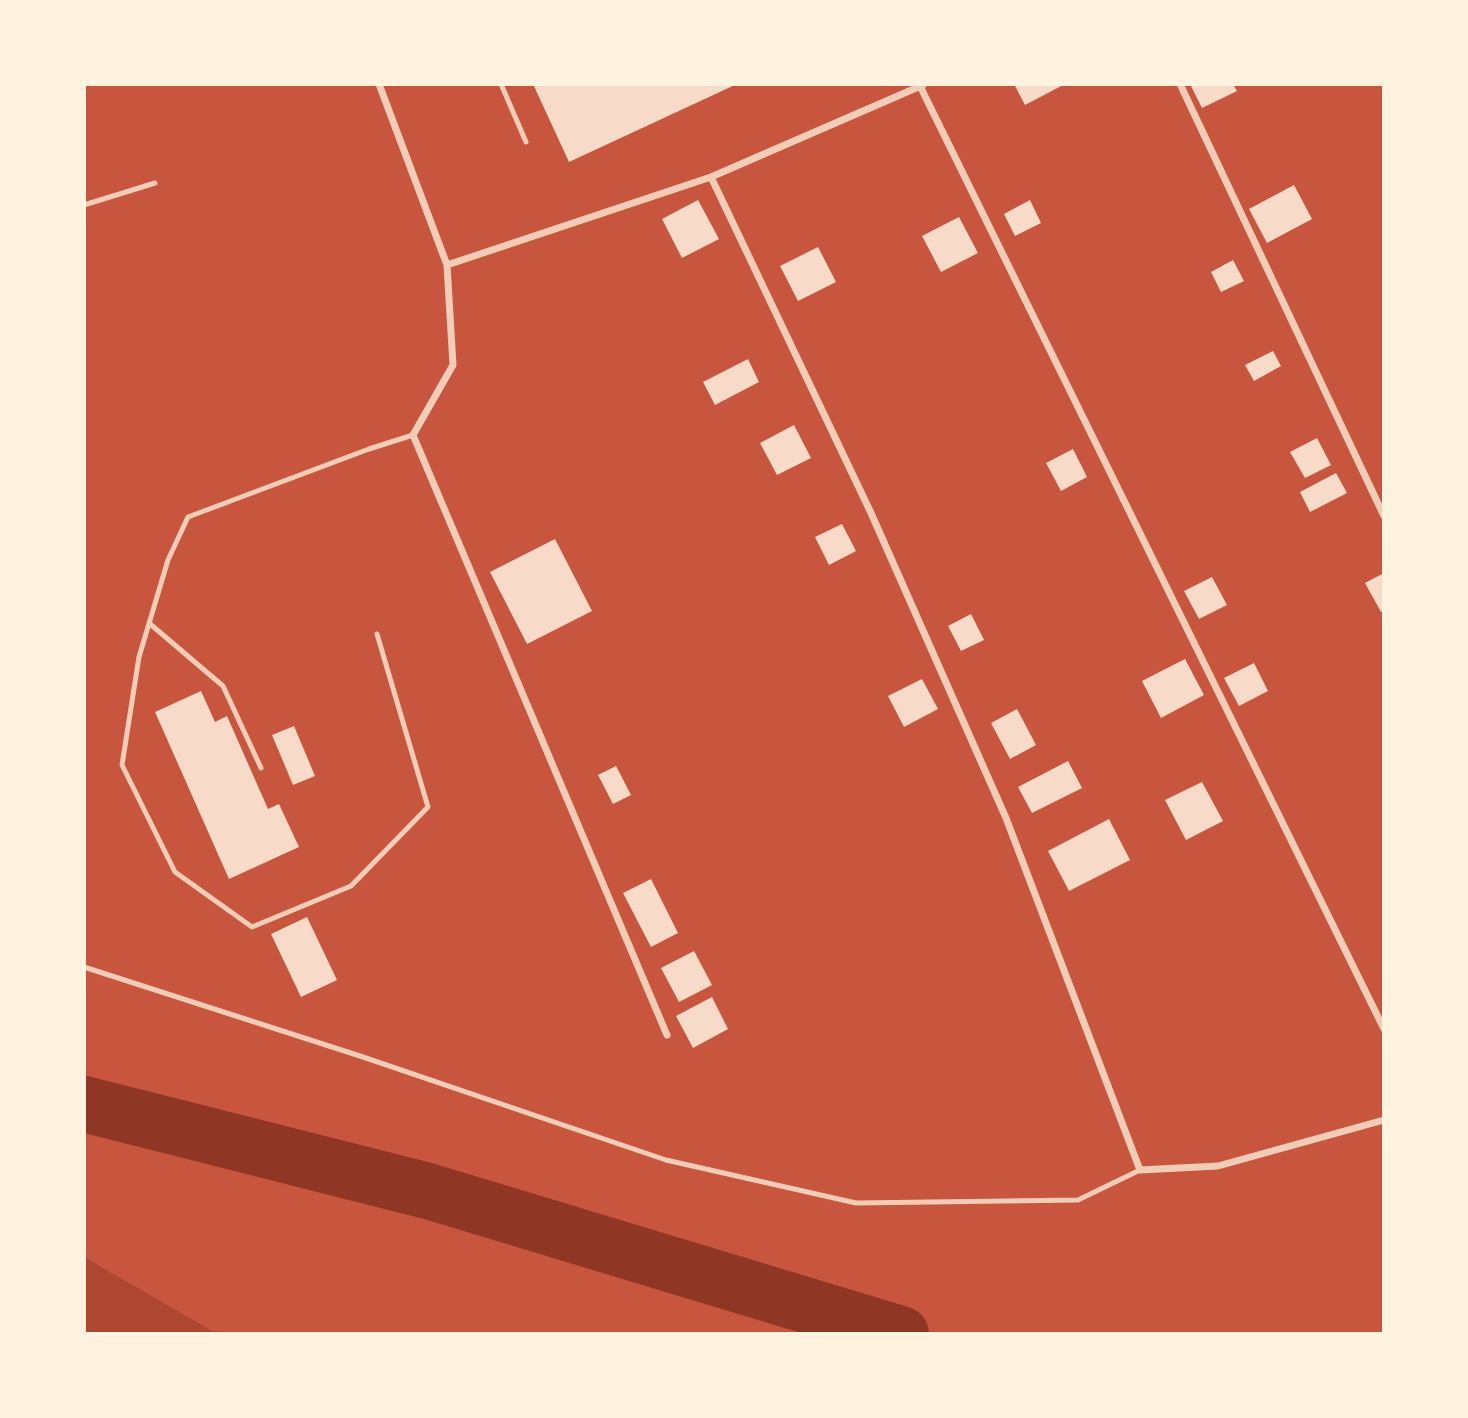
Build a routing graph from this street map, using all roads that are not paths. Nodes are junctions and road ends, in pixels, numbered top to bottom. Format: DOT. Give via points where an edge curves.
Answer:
graph roads {
  1 [pos="379,84"];
  2 [pos="501,84"];
  3 [pos="1180,84"];
  4 [pos="922,85"];
  5 [pos="526,142"];
  6 [pos="711,177"];
  7 [pos="155,183"];
  8 [pos="84,205"];
  9 [pos="447,265"];
  10 [pos="413,435"];
  11 [pos="1384,516"];
  12 [pos="149,623"];
  13 [pos="377,634"];
  14 [pos="261,768"];
  15 [pos="84,967"];
  16 [pos="1384,1029"];
  17 [pos="667,1035"];
  18 [pos="1384,1120"];
  19 [pos="1140,1170"];
  1 -- 9 [label="street"];
  2 -- 5 [label="lane"];
  3 -- 11 [label="street"];
  4 -- 6 [label="street"];
  4 -- 16 [label="street"];
  6 -- 9 [label="street"];
  6 -- 19 [label="street" via="871,513 1006,818"];
  7 -- 8 [label="lane"];
  9 -- 10 [label="street" via="453,365"];
  10 -- 12 [label="lane" via="187,517"];
  10 -- 17 [label="street"];
  12 -- 13 [label="lane" via="122,765 175,872 252,927 351,886 428,807"];
  12 -- 14 [label="lane" via="223,686"];
  15 -- 19 [label="lane" via="666,1160 856,1203 1079,1200"];
  18 -- 19 [label="street" via="1218,1166"];
}
